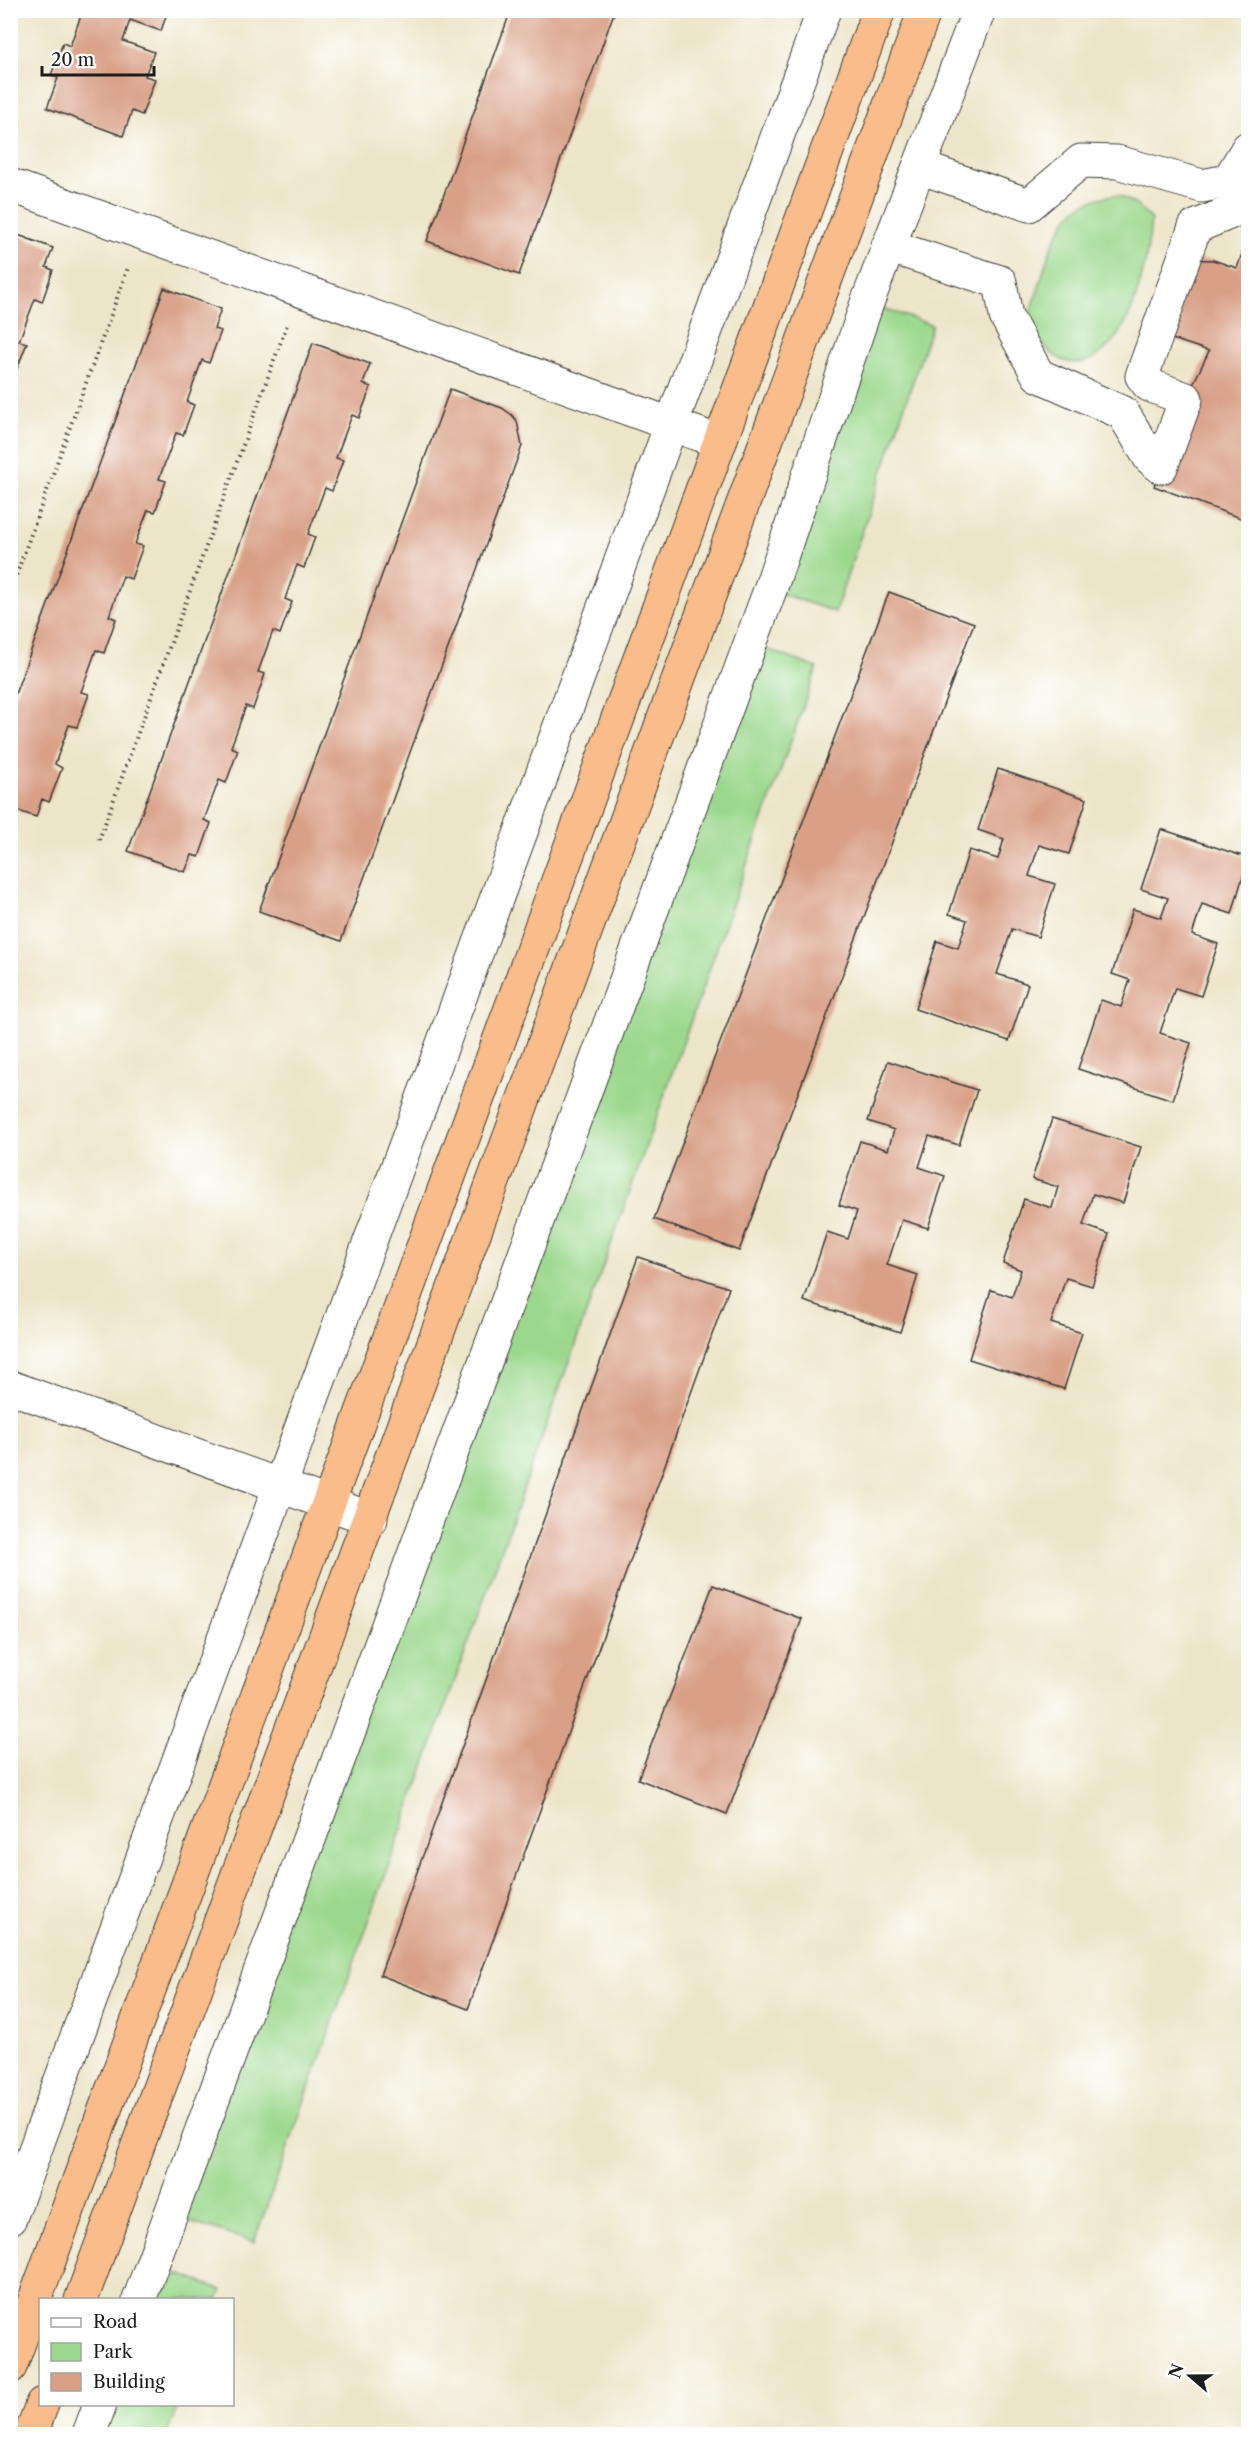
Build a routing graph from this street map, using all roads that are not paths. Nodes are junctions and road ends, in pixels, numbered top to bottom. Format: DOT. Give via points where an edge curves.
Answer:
graph roads {
  1 [pos="824,10"];
  2 [pos="879,10"];
  3 [pos="925,10"];
  4 [pos="979,10"];
  5 [pos="1248,148"];
  6 [pos="919,167"];
  7 [pos="10,185"];
  8 [pos="1248,205"];
  9 [pos="888,246"];
  10 [pos="672,424"];
  11 [pos="720,442"];
  12 [pos="10,1387"];
  13 [pos="281,1486"];
  14 [pos="330,1504"];
  15 [pos="370,1519"];
  16 [pos="10,2218"];
  17 [pos="82,2298"];
  18 [pos="140,2298"];
  19 [pos="10,2367"];
  20 [pos="41,2406"];
  21 [pos="99,2406"];
  22 [pos="31,2434"];
  23 [pos="89,2434"];
  1 -- 10 [label="street"];
  2 -- 11 [label="highway"];
  3 -- 15 [label="highway"];
  4 -- 6 [label="street"];
  5 -- 6 [label="street" via="1228,181 1202,186 1118,162 1081,161 1029,205"];
  6 -- 9 [label="street"];
  7 -- 10 [label="street"];
  8 -- 9 [label="street" via="1195,227 1142,376 1149,385 1186,399 1161,467 1150,458 1123,413 1038,375 1006,316 1000,282"];
  9 -- 18 [label="street" via="770,590"];
  10 -- 11 [label="street"];
  10 -- 13 [label="street"];
  11 -- 14 [label="highway"];
  12 -- 13 [label="street"];
  13 -- 14 [label="street"];
  13 -- 16 [label="street"];
  14 -- 15 [label="street"];
  14 -- 19 [label="highway"];
  15 -- 17 [label="highway"];
  20 -- 22 [label="highway"];
  21 -- 23 [label="street"];
}
